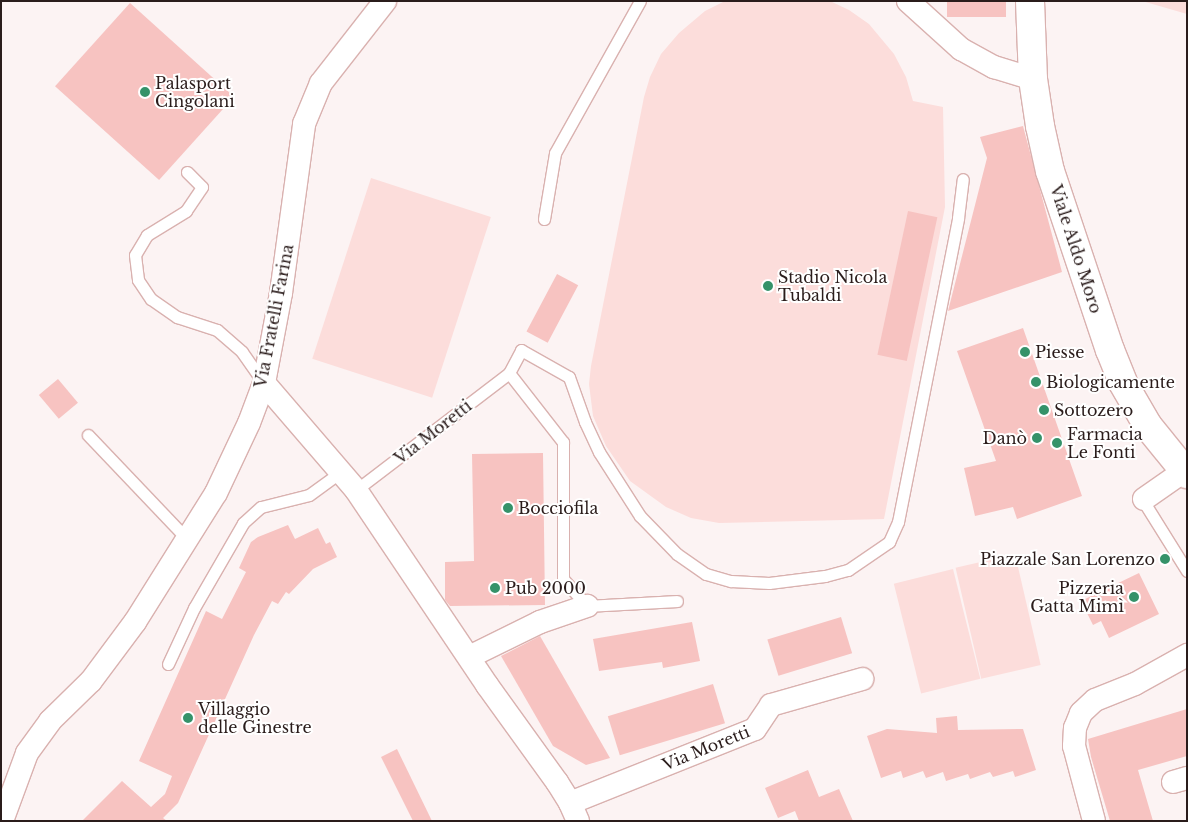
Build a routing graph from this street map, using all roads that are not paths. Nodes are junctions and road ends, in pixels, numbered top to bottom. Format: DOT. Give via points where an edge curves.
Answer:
graph roads {
  1 [pos="386,1"];
  2 [pos="640,1"];
  3 [pos="1030,1"];
  4 [pos="918,5"];
  5 [pos="1032,79"];
  6 [pos="187,172"];
  7 [pos="963,179"];
  8 [pos="544,219"];
  9 [pos="509,373"];
  10 [pos="264,383"];
  11 [pos="88,435"];
  12 [pos="342,471"];
  13 [pos="1186,473"];
  14 [pos="356,490"];
  15 [pos="1144,498"];
  16 [pos="187,539"];
  17 [pos="1186,572"];
  18 [pos="677,601"];
  19 [pos="587,606"];
  20 [pos="469,657"];
  21 [pos="168,664"];
  22 [pos="1181,665"];
  23 [pos="862,678"];
  24 [pos="574,812"];
  25 [pos="2,821"];
  26 [pos="1094,821"];
  1 -- 10 [label="street, Via Fratelli Farina" via="320,83 304,124 281,293"];
  2 -- 8 [label="lane" via="555,153"];
  3 -- 5 [label="street, Viale Aldo Moro"];
  4 -- 5 [label="street" via="961,49 994,67"];
  5 -- 13 [label="street, Viale Aldo Moro" via="1050,171 1110,350 1123,383 1143,419"];
  6 -- 10 [label="lane" via="202,187 186,211 147,235 135,255 138,280 151,299 178,317 217,330 242,352"];
  7 -- 9 [label="lane, Via Moretti" via="898,522 889,542 848,570 769,583 731,581 706,574 677,554 640,516 599,452 569,377 521,350"];
  9 -- 14 [label="lane, Via Moretti"];
  9 -- 19 [label="lane" via="563,442 563,579"];
  10 -- 12 [label="street, Via Moretti"];
  10 -- 16 [label="street, Via Fratelli Farina" via="216,492"];
  11 -- 16 [label="lane"];
  12 -- 14 [label="street, Via Moretti"];
  12 -- 21 [label="lane" via="309,496 261,507 243,523 194,608"];
  13 -- 15 [label="street"];
  14 -- 20 [label="street, Via Moretti"];
  15 -- 17 [label="lane" via="1141,499"];
  16 -- 25 [label="street, Via Fratelli Farina" via="124,637 91,681 50,721 27,753"];
  18 -- 19 [label="lane"];
  19 -- 20 [label="street" via="540,622"];
  20 -- 24 [label="street, Via Moretti"];
  22 -- 26 [label="street" via="1095,700 1081,712 1074,746"];
  23 -- 24 [label="street, Via Moretti" via="771,705 755,729"];
}
